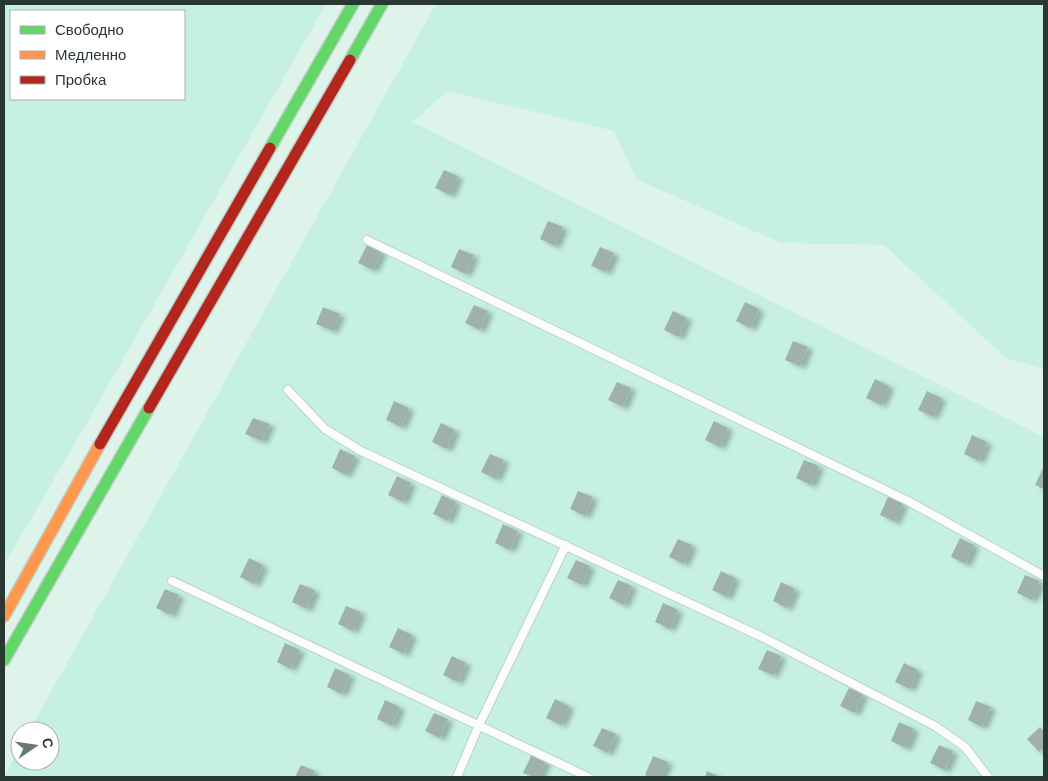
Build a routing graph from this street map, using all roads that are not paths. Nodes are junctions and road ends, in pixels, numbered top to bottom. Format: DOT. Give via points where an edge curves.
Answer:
graph roads {
  1 [pos="353,4"];
  2 [pos="382,4"];
  3 [pos="367,240"];
  4 [pos="288,390"];
  5 [pos="566,545"];
  6 [pos="1044,576"];
  7 [pos="172,581"];
  8 [pos="4,616"];
  9 [pos="4,660"];
  10 [pos="479,726"];
  11 [pos="457,777"];
  12 [pos="588,777"];
  13 [pos="988,777"];
  1 -- 8 [label="highway" via="171,318"];
  2 -- 9 [label="highway"];
  3 -- 6 [label="lane" via="908,501"];
  4 -- 5 [label="lane" via="325,429 361,452"];
  5 -- 10 [label="lane"];
  5 -- 13 [label="lane" via="760,636 936,726 965,746"];
  7 -- 10 [label="lane"];
  10 -- 11 [label="lane"];
  10 -- 12 [label="lane"];
}
